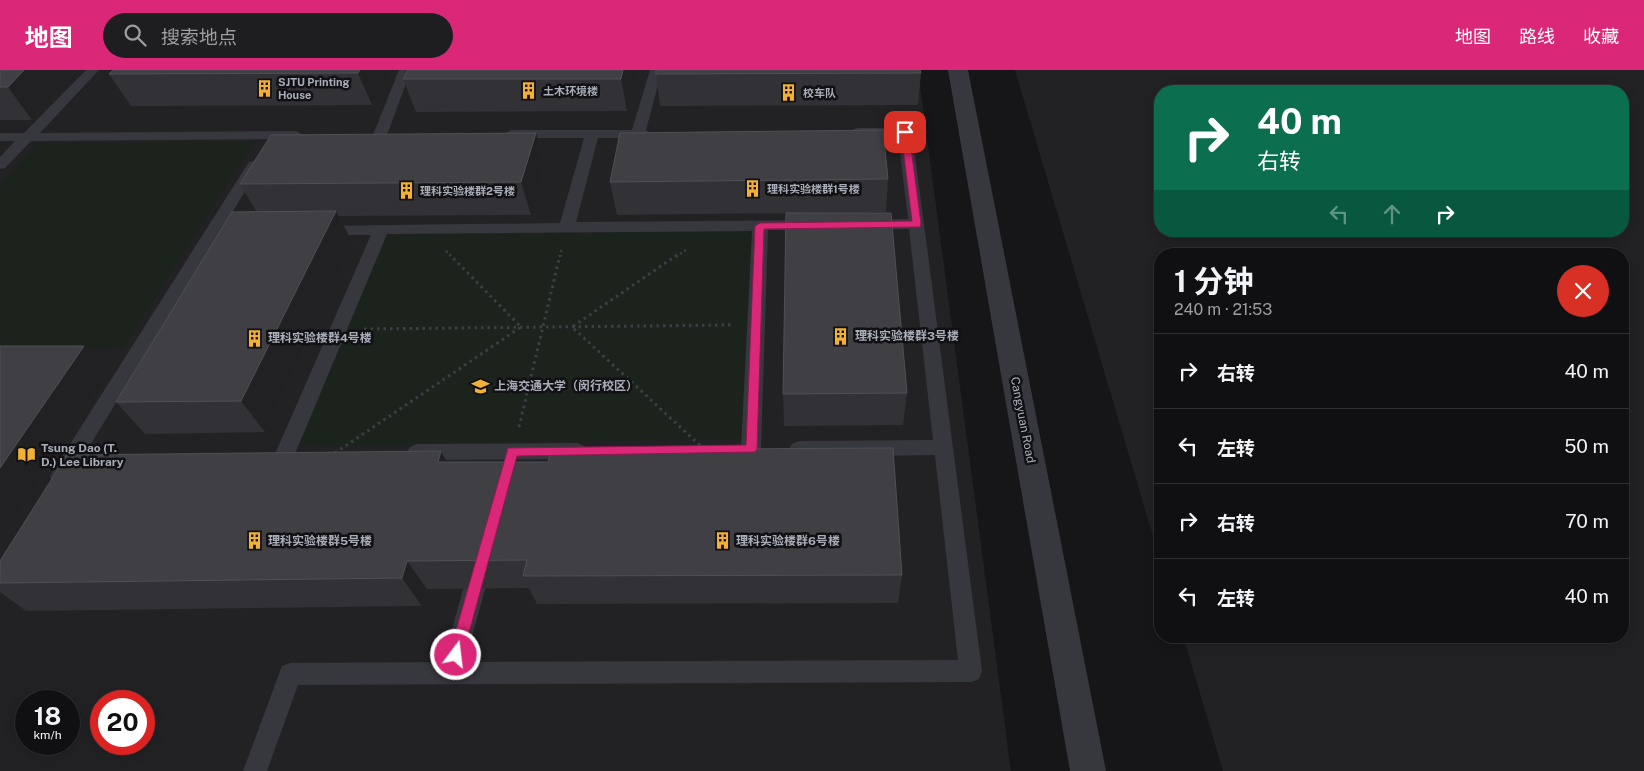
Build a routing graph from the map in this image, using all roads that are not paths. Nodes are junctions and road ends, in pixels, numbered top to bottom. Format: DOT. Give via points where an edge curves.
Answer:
graph roads {
  1 [pos="93,70"];
  2 [pos="406,70"];
  3 [pos="656,70"];
  4 [pos="958,70"];
  5 [pos="846,132"];
  6 [pos="496,134"];
  7 [pos="592,134"];
  8 [pos="638,134"];
  9 [pos="658,134"];
  10 [pos="273,135"];
  11 [pos="312,135"];
  12 [pos="400,135"];
  13 [pos="26,136"];
  14 [pos="0,137"];
  15 [pos="0,165"];
  16 [pos="917,224"];
  17 [pos="828,225"];
  18 [pos="848,225"];
  19 [pos="760,226"];
  20 [pos="567,228"];
  21 [pos="380,229"];
  22 [pos="262,230"];
  23 [pos="312,230"];
  24 [pos="213,231"];
  25 [pos="945,447"];
  26 [pos="751,449"];
  27 [pos="705,450"];
  28 [pos="599,451"];
  29 [pos="335,453"];
  30 [pos="394,453"];
  31 [pos="266,454"];
  32 [pos="285,454"];
  33 [pos="73,456"];
  34 [pos="92,456"];
  35 [pos="52,489"];
  36 [pos="487,544"];
  37 [pos="451,673"];
  38 [pos="255,771"];
  39 [pos="1088,771"];
  1 -- 13 [label="lane"];
  2 -- 12 [label="lane" via="375,135"];
  3 -- 8 [label="lane"];
  4 -- 39 [label="street, Cangyuan Road"];
  5 -- 16 [label="lane" via="905,132"];
  6 -- 7 [label="lane"];
  7 -- 8 [label="lane"];
  7 -- 20 [label="lane"];
  8 -- 9 [label="lane"];
  10 -- 11 [label="lane"];
  10 -- 13 [label="lane"];
  10 -- 24 [label="lane"];
  13 -- 14 [label="lane"];
  13 -- 15 [label="lane"];
  16 -- 18 [label="lane"];
  16 -- 25 [label="lane"];
  17 -- 19 [label="lane"];
  19 -- 20 [label="lane"];
  19 -- 26 [label="lane"];
  20 -- 21 [label="lane"];
  21 -- 23 [label="lane"];
  21 -- 32 [label="lane"];
  22 -- 24 [label="lane"];
  24 -- 33 [label="lane"];
  25 -- 26 [label="lane"];
  25 -- 37 [label="lane" via="971,671"];
  26 -- 27 [label="lane"];
  28 -- 30 [label="lane" via="510,461"];
  29 -- 32 [label="lane"];
  31 -- 32 [label="lane"];
  33 -- 34 [label="lane"];
  33 -- 35 [label="lane"];
  36 -- 37 [label="lane"];
  37 -- 38 [label="lane" via="290,674"];
}
